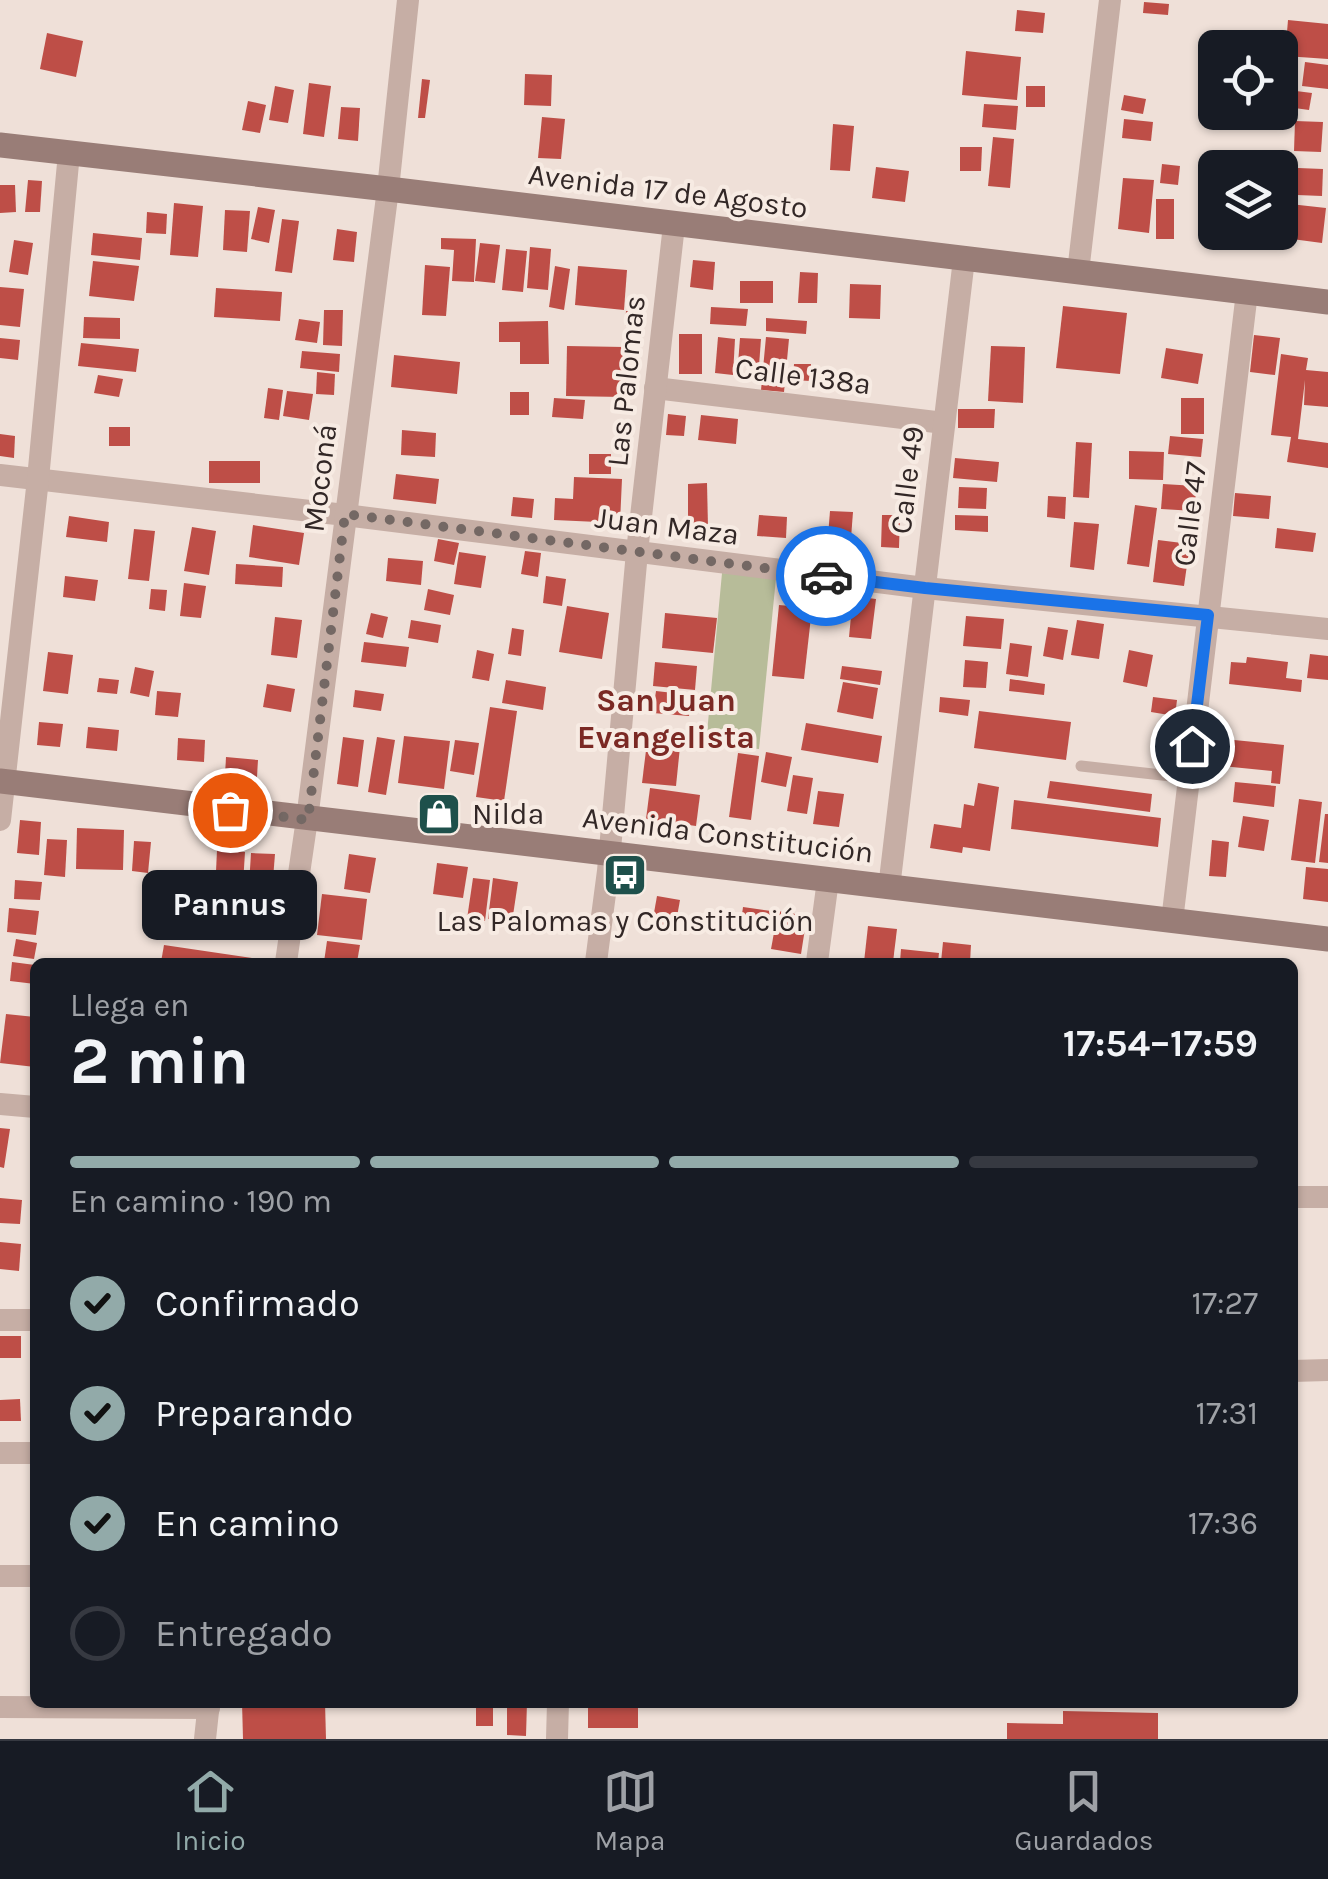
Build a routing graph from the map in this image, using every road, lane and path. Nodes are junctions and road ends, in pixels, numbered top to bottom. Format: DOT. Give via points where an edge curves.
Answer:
graph roads {
  1 [pos="408,0"];
  2 [pos="1110,0"];
  3 [pos="0,144"];
  4 [pos="69,153"];
  5 [pos="388,189"];
  6 [pos="674,224"];
  7 [pos="964,259"];
  8 [pos="1078,272"];
  9 [pos="1247,292"];
  10 [pos="1328,302"];
  11 [pos="655,388"];
  12 [pos="944,423"];
  13 [pos="0,475"];
  14 [pos="38,479"];
  15 [pos="345,514"];
  16 [pos="638,552"];
  17 [pos="925,588"];
  18 [pos="1208,615"];
  19 [pos="1328,629"];
  20 [pos="1082,766"];
  21 [pos="1189,778"];
  22 [pos="2,782"];
  23 [pos="0,820"];
  24 [pos="308,820"];
  25 [pos="610,853"];
  26 [pos="828,880"];
  27 [pos="889,888"];
  28 [pos="1172,921"];
  29 [pos="1328,939"];
  30 [pos="287,958"];
  31 [pos="597,958"];
  32 [pos="818,958"];
  33 [pos="0,1104"];
  34 [pos="30,1107"];
  35 [pos="1298,1197"];
  36 [pos="1328,1197"];
  37 [pos="0,1320"];
  38 [pos="30,1320"];
  39 [pos="1298,1370"];
  40 [pos="1328,1370"];
  41 [pos="0,1453"];
  42 [pos="30,1453"];
  43 [pos="0,1576"];
  44 [pos="30,1576"];
  45 [pos="0,1707"];
  46 [pos="30,1707"];
  47 [pos="209,1708"];
  48 [pos="558,1708"];
  49 [pos="205,1739"];
  50 [pos="557,1739"];
  1 -- 5 [label="street, Moconá"];
  2 -- 8 [label="street"];
  3 -- 4 [label="main road, Avenida 17 de Agosto"];
  4 -- 5 [label="main road, Avenida 17 de Agosto"];
  4 -- 14 [label="street"];
  5 -- 6 [label="main road, Avenida 17 de Agosto"];
  5 -- 15 [label="street, Moconá"];
  6 -- 7 [label="main road, Avenida 17 de Agosto"];
  6 -- 11 [label="street, Las Palomas"];
  7 -- 8 [label="main road, Avenida 17 de Agosto"];
  7 -- 12 [label="street, Calle 49"];
  8 -- 9 [label="main road, Avenida 17 de Agosto"];
  9 -- 10 [label="main road, Avenida 17 de Agosto"];
  9 -- 18 [label="street, Calle 47"];
  11 -- 12 [label="street, Calle 138a"];
  11 -- 16 [label="street, Las Palomas"];
  12 -- 17 [label="street, Calle 49"];
  13 -- 14 [label="street, Juan Maza"];
  14 -- 15 [label="street, Juan Maza"];
  14 -- 22 [label="street"];
  15 -- 16 [label="street, Juan Maza"];
  15 -- 24 [label="street, Moconá"];
  16 -- 17 [label="street, Juan Maza"];
  16 -- 25 [label="street, Las Palomas"];
  17 -- 18 [label="street, Juan Maza"];
  17 -- 27 [label="street, Calle 49"];
  18 -- 19 [label="street, Juan Maza"];
  18 -- 21 [label="street, Calle 47"];
  20 -- 21 [label="lane"];
  21 -- 28 [label="street, Calle 47"];
  22 -- 23 [label="street"];
  22 -- 24 [label="main road, Avenida Constitución"];
  24 -- 25 [label="main road, Avenida Constitución"];
  24 -- 30 [label="street, Moconá"];
  25 -- 26 [label="main road, Avenida Constitución"];
  25 -- 31 [label="street, Las Palomas"];
  26 -- 27 [label="main road, Avenida Constitución"];
  26 -- 32 [label="street"];
  27 -- 28 [label="main road, Avenida Constitución"];
  28 -- 29 [label="main road, Avenida Constitución"];
  33 -- 34 [label="street"];
  35 -- 36 [label="street"];
  37 -- 38 [label="street"];
  39 -- 40 [label="street"];
  41 -- 42 [label="street"];
  43 -- 44 [label="street"];
  45 -- 46 [label="street"];
  47 -- 49 [label="street"];
  48 -- 50 [label="street"];
}
